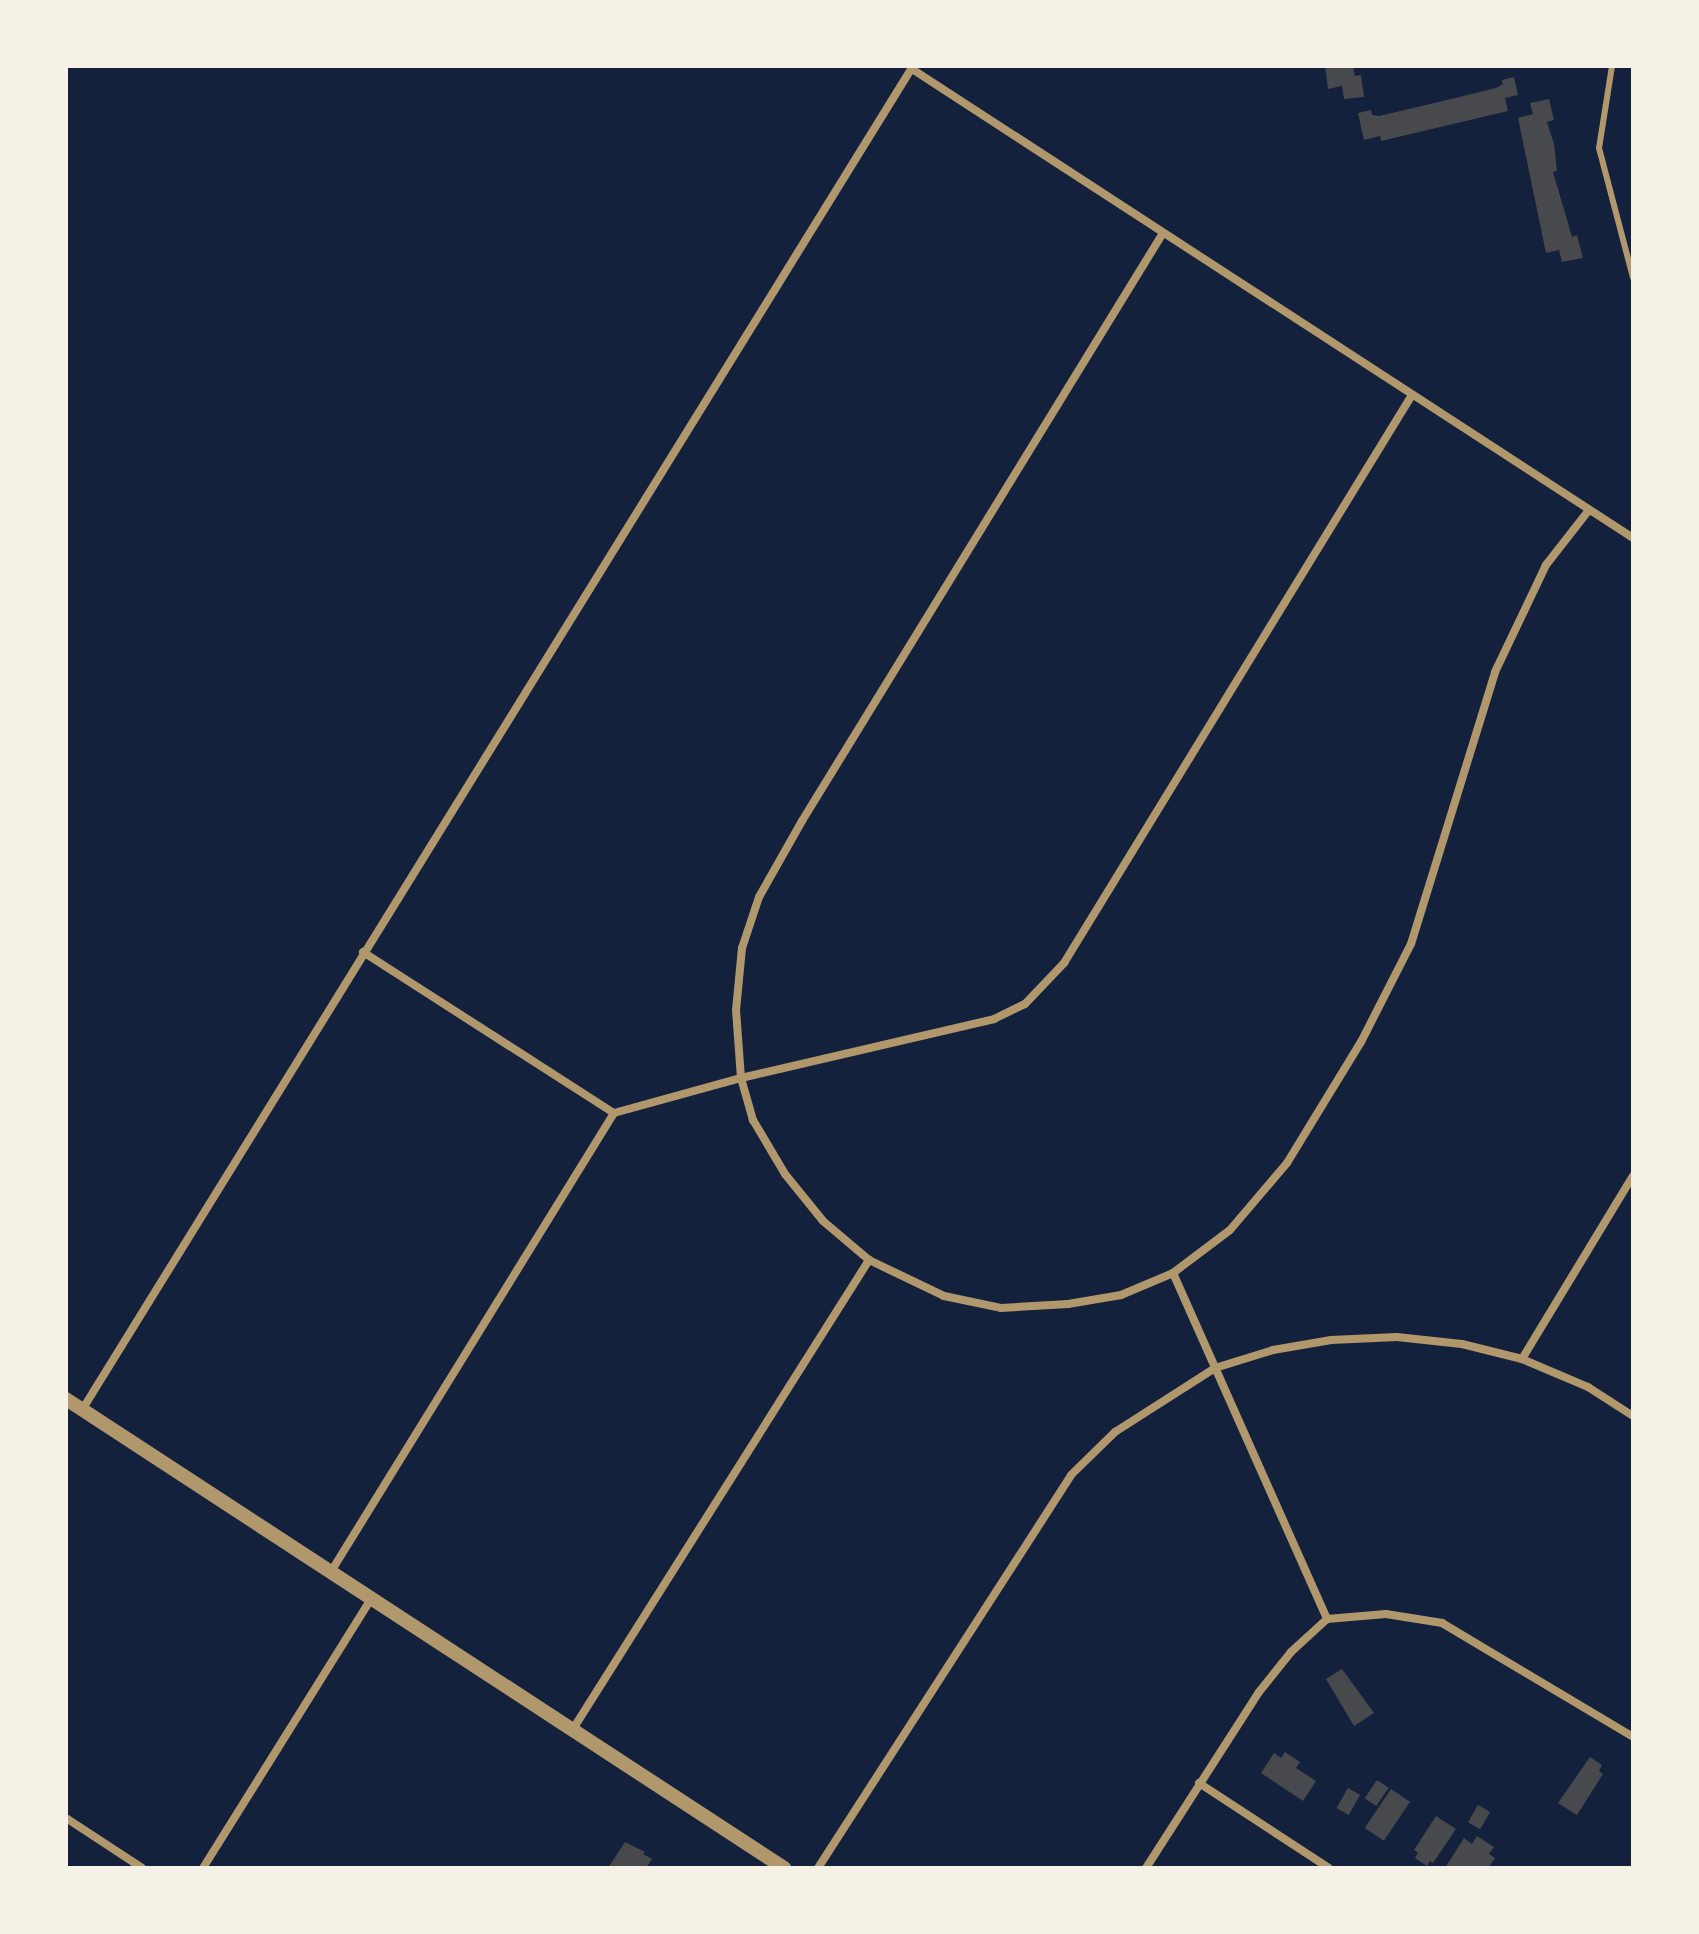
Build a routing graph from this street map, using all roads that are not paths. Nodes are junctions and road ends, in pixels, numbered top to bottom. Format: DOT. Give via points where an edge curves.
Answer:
graph roads {
  1 [pos="1612,66"];
  2 [pos="912,68"];
  3 [pos="1163,233"];
  4 [pos="1633,278"];
  5 [pos="1412,395"];
  6 [pos="1589,510"];
  7 [pos="1633,538"];
  8 [pos="363,952"];
  9 [pos="741,1078"];
  10 [pos="614,1113"];
  11 [pos="1633,1176"];
  12 [pos="869,1260"];
  13 [pos="1173,1273"];
  14 [pos="1522,1359"];
  15 [pos="1215,1368"];
  16 [pos="66,1399"];
  17 [pos="82,1410"];
  18 [pos="1633,1416"];
  19 [pos="332,1570"];
  20 [pos="372,1598"];
  21 [pos="1327,1619"];
  22 [pos="573,1729"];
  23 [pos="1633,1737"];
  24 [pos="1199,1783"];
  25 [pos="66,1818"];
  26 [pos="142,1868"];
  27 [pos="203,1868"];
  28 [pos="784,1868"];
  29 [pos="818,1868"];
  30 [pos="1146,1868"];
  31 [pos="1329,1868"];
  1 -- 4 [label="lane" via="1599,148"];
  2 -- 3 [label="street"];
  2 -- 8 [label="street"];
  3 -- 5 [label="street"];
  3 -- 9 [label="street" via="759,897 742,948"];
  5 -- 6 [label="street"];
  5 -- 9 [label="street" via="1064,963 1025,1004 994,1019"];
  6 -- 7 [label="street"];
  6 -- 13 [label="street" via="1546,565 1520,613 1495,672 1411,944 1361,1042 1287,1163 1230,1230"];
  8 -- 10 [label="street"];
  8 -- 17 [label="street"];
  9 -- 10 [label="street"];
  9 -- 12 [label="street" via="753,1120 785,1174 823,1221"];
  10 -- 19 [label="street"];
  11 -- 14 [label="street"];
  12 -- 13 [label="street" via="944,1296 1001,1308 1121,1295"];
  12 -- 22 [label="street"];
  13 -- 15 [label="street"];
  14 -- 15 [label="street" via="1462,1344 1397,1337 1331,1340"];
  14 -- 18 [label="street" via="1588,1387"];
  15 -- 21 [label="street"];
  15 -- 29 [label="street" via="1115,1432 1071,1475"];
  16 -- 17 [label="street"];
  17 -- 19 [label="street"];
  19 -- 20 [label="street"];
  20 -- 22 [label="street"];
  20 -- 27 [label="street"];
  21 -- 23 [label="street" via="1386,1614 1442,1623"];
  21 -- 24 [label="street" via="1291,1652"];
  22 -- 28 [label="street"];
  24 -- 30 [label="street"];
  24 -- 31 [label="street"];
  25 -- 26 [label="street"];
}
